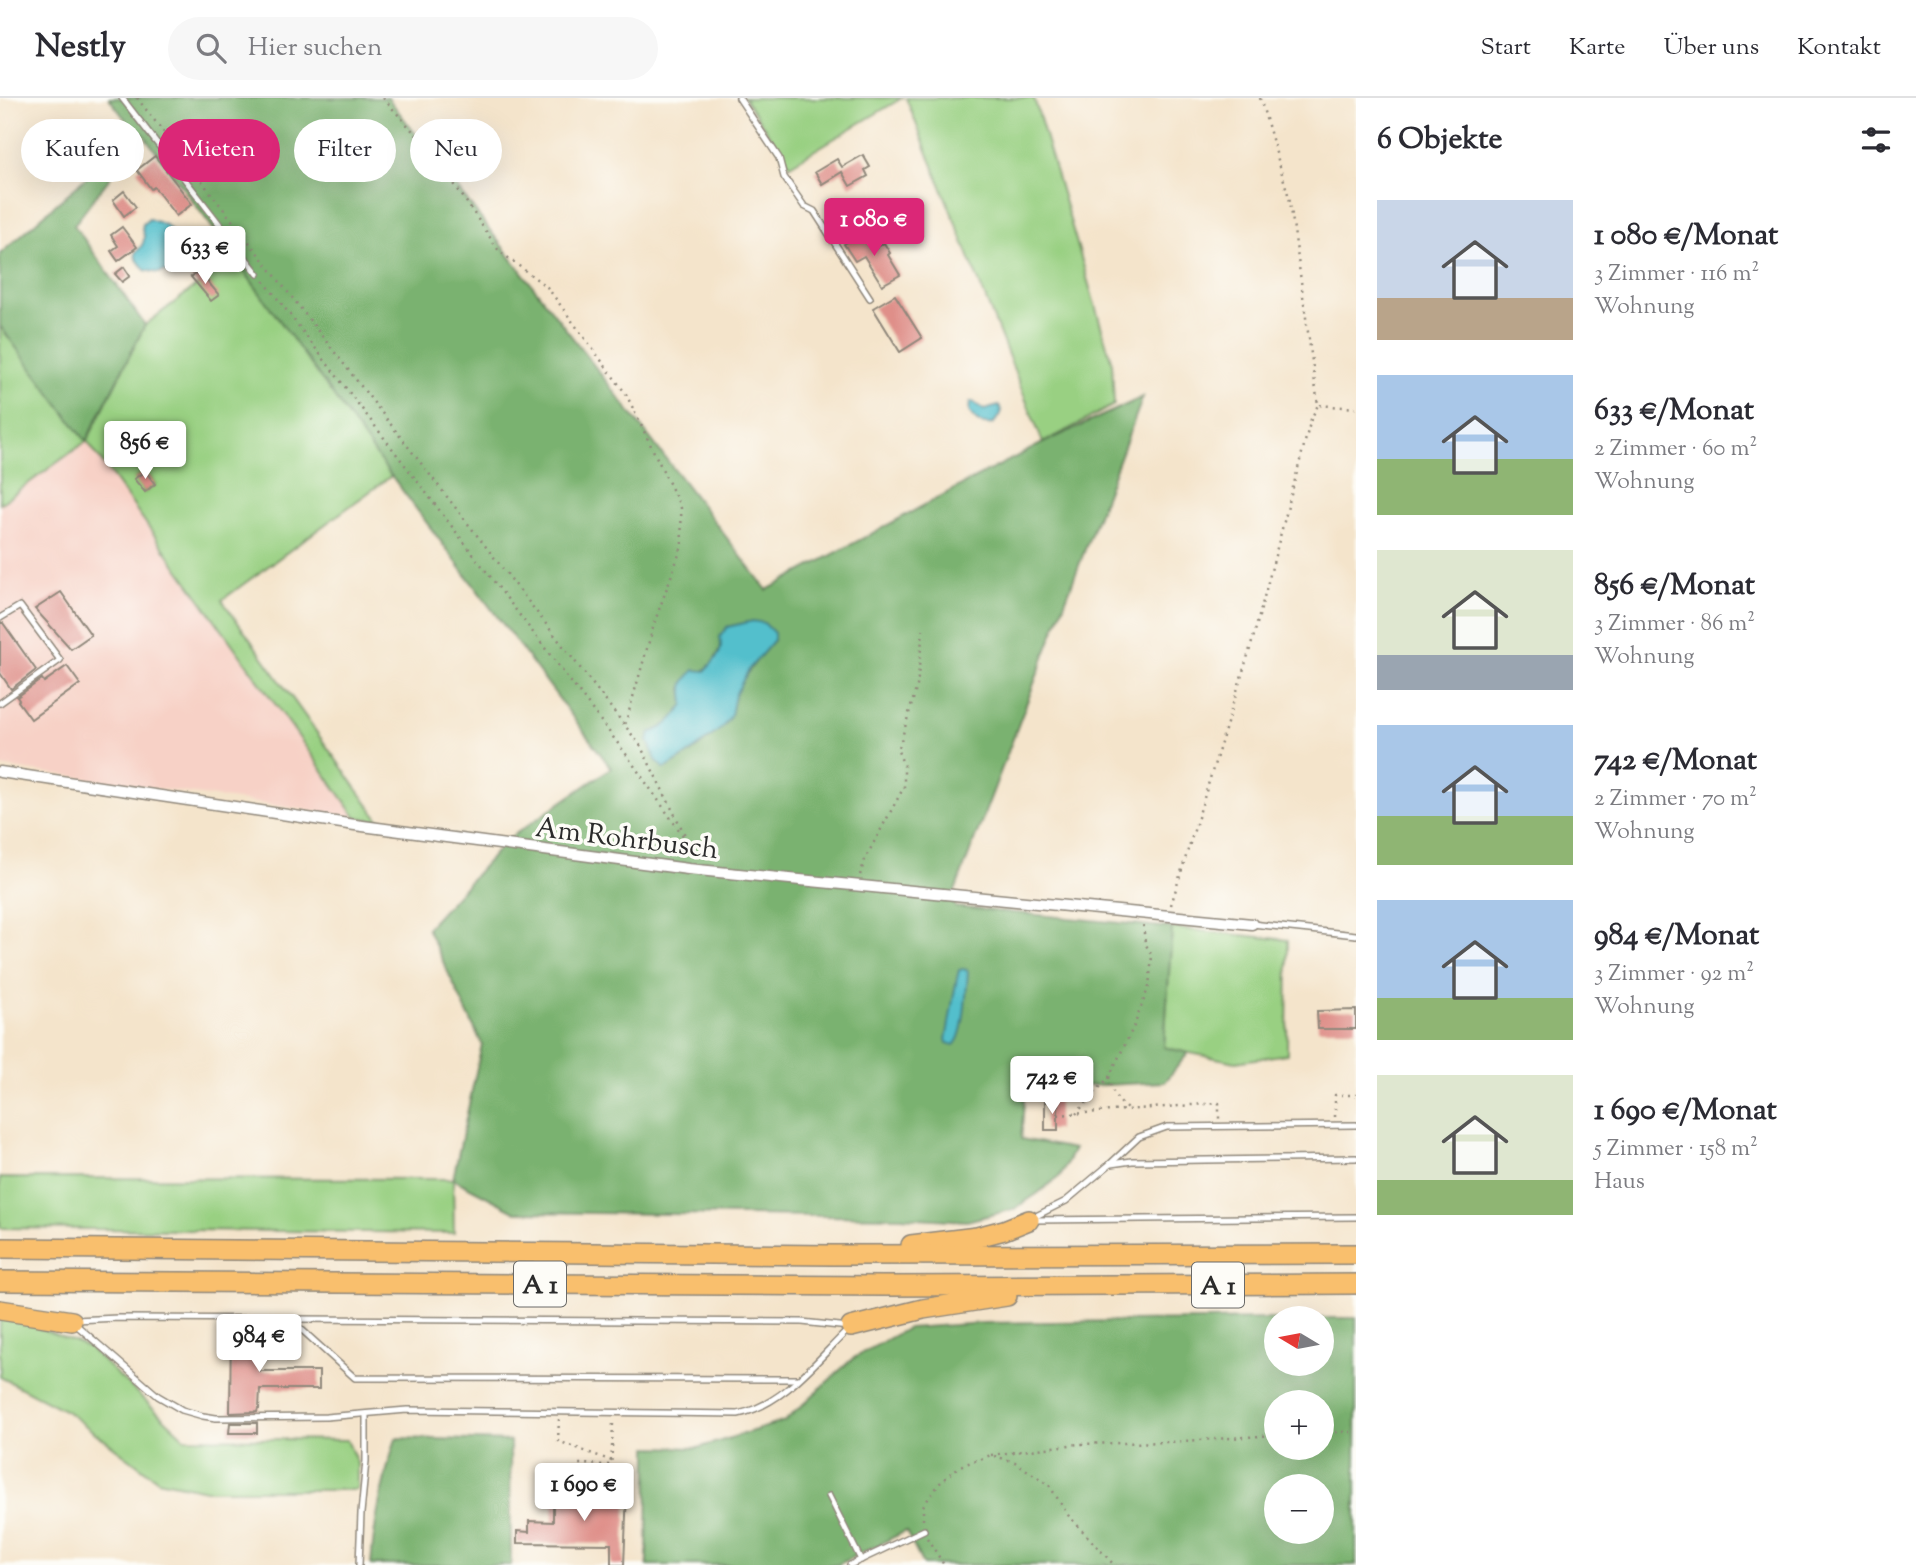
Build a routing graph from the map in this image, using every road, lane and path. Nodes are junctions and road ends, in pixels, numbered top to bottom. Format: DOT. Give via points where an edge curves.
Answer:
graph roads {
  1 [pos="122,98"];
  2 [pos="137,98"];
  3 [pos="383,98"];
  4 [pos="739,98"];
  5 [pos="1260,98"];
  6 [pos="258,274"];
  7 [pos="870,298"];
  8 [pos="1318,405"];
  9 [pos="1356,408"];
  10 [pos="0,618"];
  11 [pos="923,629"];
  12 [pos="0,703"];
  13 [pos="625,725"];
  14 [pos="0,772"];
  15 [pos="857,885"];
  16 [pos="1142,913"];
  17 [pos="1168,915"];
  18 [pos="1252,924"];
  19 [pos="1356,934"];
  20 [pos="1109,1077"];
  21 [pos="1356,1095"];
  22 [pos="1129,1110"];
  23 [pos="1076,1114"];
  24 [pos="1058,1115"];
  25 [pos="1335,1125"];
  26 [pos="1356,1125"];
  27 [pos="1220,1126"];
  28 [pos="1356,1158"];
  29 [pos="1110,1164"];
  30 [pos="1356,1217"];
  31 [pos="1029,1220"];
  32 [pos="0,1248"];
  33 [pos="1356,1254"];
  34 [pos="832,1255"];
  35 [pos="0,1281"];
  36 [pos="1356,1284"];
  37 [pos="1079,1286"];
  38 [pos="0,1310"];
  39 [pos="291,1320"];
  40 [pos="72,1321"];
  41 [pos="851,1327"];
  42 [pos="798,1379"];
  43 [pos="559,1412"];
  44 [pos="613,1413"];
  45 [pos="366,1414"];
  46 [pos="1334,1432"];
  47 [pos="1356,1432"];
  48 [pos="1264,1436"];
  49 [pos="991,1455"];
  50 [pos="612,1463"];
  51 [pos="570,1475"];
  52 [pos="611,1487"];
  53 [pos="567,1493"];
  54 [pos="610,1496"];
  55 [pos="830,1496"];
  56 [pos="923,1530"];
  57 [pos="861,1560"];
  58 [pos="359,1565"];
  59 [pos="850,1565"];
  60 [pos="944,1565"];
  61 [pos="1114,1565"];
  1 -- 6 [label="lane"];
  2 -- 13 [label="path"];
  3 -- 13 [label="path" via="438,158 499,251 547,287 626,394 681,508 682,546"];
  4 -- 7 [label="lane" via="779,158 784,177 804,206 814,211"];
  5 -- 8 [label="path" via="1290,201"];
  6 -- 13 [label="path" via="626,754 692,849 640,745"];
  8 -- 9 [label="path"];
  8 -- 17 [label="path" via="1253,639"];
  10 -- 12 [label="lane" via="20,606 60,660"];
  11 -- 15 [label="path" via="917,686 898,751 904,787 866,857"];
  14 -- 15 [label="street, Am Rohrbusch" via="688,869"];
  15 -- 16 [label="street, Am Rohrbusch"];
  16 -- 17 [label="street, Am Rohrbusch"];
  16 -- 20 [label="path" via="1145,943 1152,956 1149,986"];
  17 -- 18 [label="street, Am Rohrbusch"];
  18 -- 19 [label="lane"];
  20 -- 22 [label="path" via="1113,1095"];
  20 -- 23 [label="path"];
  21 -- 25 [label="path" via="1335,1096"];
  22 -- 23 [label="path"];
  22 -- 27 [label="path" via="1219,1104"];
  23 -- 24 [label="path"];
  25 -- 26 [label="lane"];
  25 -- 27 [label="lane"];
  27 -- 29 [label="lane" via="1154,1130 1139,1137"];
  28 -- 29 [label="lane"];
  29 -- 31 [label="lane" via="1066,1201"];
  30 -- 31 [label="lane"];
  31 -- 34 [label="highway" via="977,1237"];
  32 -- 34 [label="highway, A 1"];
  33 -- 34 [label="highway, A 1"];
  35 -- 37 [label="highway, A 1"];
  36 -- 37 [label="highway, A 1"];
  37 -- 41 [label="highway" via="948,1304"];
  38 -- 40 [label="highway"];
  39 -- 40 [label="lane"];
  39 -- 41 [label="lane" via="802,1322"];
  39 -- 42 [label="lane" via="355,1378"];
  40 -- 45 [label="lane" via="158,1396 194,1414 216,1418"];
  41 -- 42 [label="lane"];
  42 -- 44 [label="lane" via="779,1397 750,1412"];
  43 -- 44 [label="lane"];
  43 -- 45 [label="lane" via="407,1410"];
  43 -- 50 [label="path" via="558,1441"];
  44 -- 50 [label="path"];
  45 -- 58 [label="lane"];
  46 -- 47 [label="path"];
  48 -- 49 [label="path" via="1078,1444"];
  49 -- 60 [label="path" via="960,1466 923,1506 922,1530"];
  49 -- 61 [label="path" via="1016,1462 1049,1485 1068,1515"];
  50 -- 51 [label="path" via="579,1464"];
  50 -- 52 [label="path"];
  51 -- 52 [label="path" via="581,1486"];
  51 -- 53 [label="path" via="564,1482"];
  52 -- 54 [label="path"];
  55 -- 57 [label="lane"];
  56 -- 57 [label="lane"];
  57 -- 59 [label="lane"];
}
